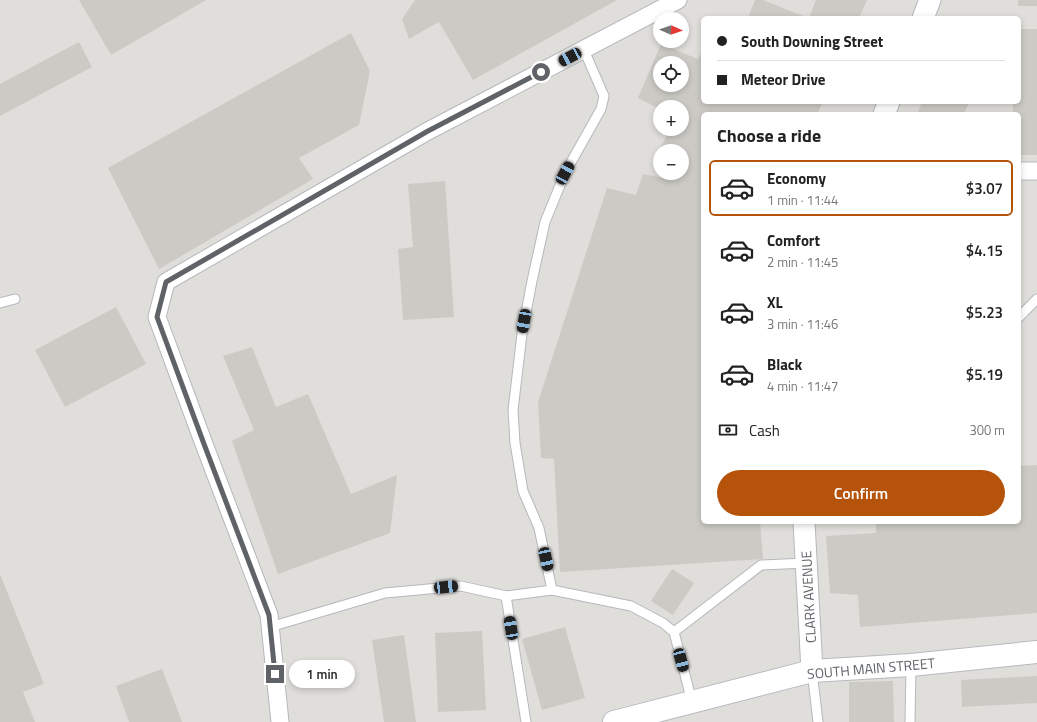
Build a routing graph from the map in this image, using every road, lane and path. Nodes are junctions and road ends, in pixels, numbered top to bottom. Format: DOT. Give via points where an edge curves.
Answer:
graph roads {
  1 [pos="678,0"];
  2 [pos="930,0"];
  3 [pos="924,16"];
  4 [pos="584,50"];
  5 [pos="1021,171"];
  6 [pos="1037,171"];
  7 [pos="15,299"];
  8 [pos="1037,299"];
  9 [pos="0,303"];
  10 [pos="1021,315"];
  11 [pos="804,524"];
  12 [pos="806,563"];
  13 [pos="552,590"];
  14 [pos="506,596"];
  15 [pos="270,627"];
  16 [pos="674,632"];
  17 [pos="1037,652"];
  18 [pos="911,665"];
  19 [pos="812,671"];
  20 [pos="692,702"];
  21 [pos="280,722"];
  22 [pos="526,722"];
  23 [pos="614,722"];
  24 [pos="818,722"];
  25 [pos="910,722"];
  1 -- 4 [label="street"];
  2 -- 3 [label="street"];
  4 -- 13 [label="lane" via="604,96 601,109 565,173 545,222 522,334 513,410 515,443 523,491 539,528"];
  4 -- 15 [label="street" via="428,131 166,282 157,317 269,615"];
  5 -- 6 [label="street"];
  7 -- 9 [label="lane"];
  8 -- 10 [label="lane"];
  11 -- 12 [label="street, CLARK AVENUE"];
  12 -- 16 [label="lane" via="761,565"];
  12 -- 19 [label="street, CLARK AVENUE"];
  13 -- 14 [label="lane"];
  13 -- 16 [label="lane" via="632,606"];
  14 -- 15 [label="lane" via="461,586 385,593"];
  14 -- 22 [label="lane"];
  15 -- 21 [label="street"];
  16 -- 20 [label="lane"];
  17 -- 18 [label="main road, SOUTH MAIN STREET"];
  18 -- 19 [label="main road, SOUTH MAIN STREET"];
  18 -- 25 [label="lane"];
  19 -- 20 [label="main road, SOUTH MAIN STREET"];
  19 -- 24 [label="lane"];
  20 -- 23 [label="main road, SOUTH MAIN STREET"];
}
